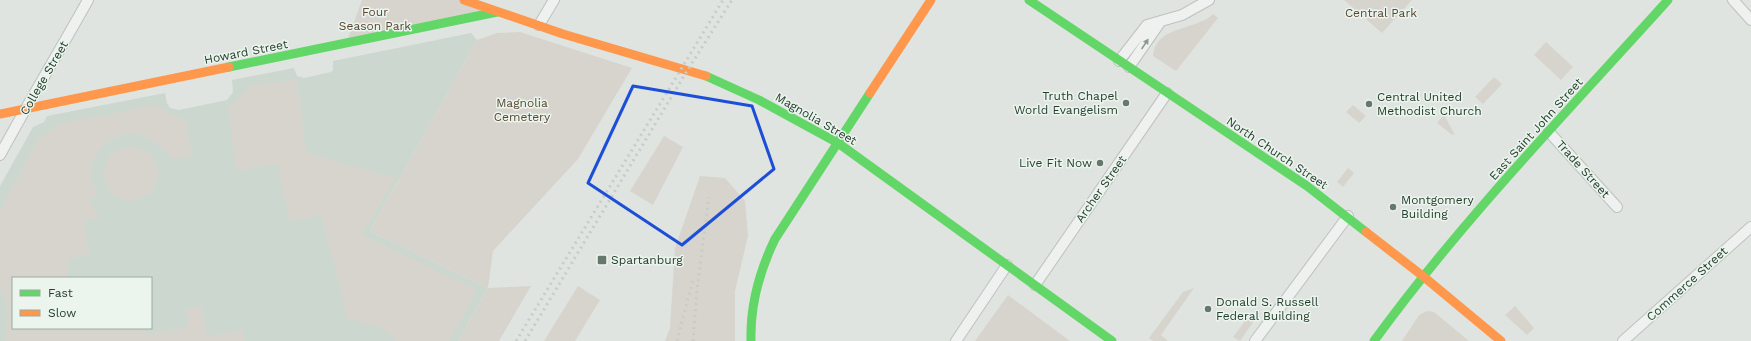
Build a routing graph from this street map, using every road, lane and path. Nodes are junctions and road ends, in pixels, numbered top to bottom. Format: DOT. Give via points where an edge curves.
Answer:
graph roads {
  1 [pos="88,0"];
  2 [pos="464,0"];
  3 [pos="554,0"];
  4 [pos="931,0"];
  5 [pos="1029,0"];
  6 [pos="1208,0"];
  7 [pos="1668,0"];
  8 [pos="1732,0"];
  9 [pos="497,12"];
  10 [pos="1161,20"];
  11 [pos="1751,20"];
  12 [pos="539,25"];
  13 [pos="1119,61"];
  14 [pos="1129,67"];
  15 [pos="1167,93"];
  16 [pos="25,109"];
  17 [pos="0,114"];
  18 [pos="1549,132"];
  19 [pos="838,143"];
  20 [pos="0,156"];
  21 [pos="1617,207"];
  22 [pos="1348,216"];
  23 [pos="1751,227"];
  24 [pos="1007,265"];
  25 [pos="1424,277"];
  26 [pos="1035,285"];
  27 [pos="751,341"];
  28 [pos="956,341"];
  29 [pos="1112,341"];
  30 [pos="1255,341"];
  31 [pos="1374,341"];
  32 [pos="1501,341"];
  33 [pos="1623,341"];
  1 -- 16 [label="street, College Street"];
  2 -- 9 [label="main road, Magnolia Street"];
  3 -- 12 [label="street"];
  4 -- 19 [label="main road"];
  5 -- 13 [label="main road, North Church Street"];
  6 -- 10 [label="street" via="1182,15"];
  7 -- 18 [label="main road, East Saint John Street"];
  8 -- 11 [label="street"];
  9 -- 12 [label="main road, Magnolia Street"];
  9 -- 16 [label="main road, Howard Street"];
  10 -- 13 [label="street" via="1147,24"];
  14 -- 10 [label="street, one-way"];
  12 -- 19 [label="main road, Magnolia Street" via="721,82"];
  13 -- 14 [label="main road, North Church Street"];
  14 -- 15 [label="main road, North Church Street"];
  15 -- 22 [label="main road, North Church Street"];
  15 -- 26 [label="street, Archer Street"];
  16 -- 17 [label="main road, Howard Street"];
  16 -- 20 [label="street, College Street"];
  18 -- 21 [label="street, Trade Street"];
  18 -- 25 [label="main road, East Saint John Street"];
  19 -- 24 [label="main road, Magnolia Street"];
  19 -- 27 [label="main road" via="775,239 758,275 750,316"];
  22 -- 25 [label="main road, North Church Street"];
  22 -- 30 [label="street"];
  23 -- 33 [label="street, Commerce Street"];
  24 -- 26 [label="main road, Magnolia Street"];
  24 -- 28 [label="street"];
  25 -- 31 [label="main road, East Saint John Street"];
  25 -- 32 [label="main road, North Church Street"];
  26 -- 29 [label="main road, Magnolia Street"];
}
